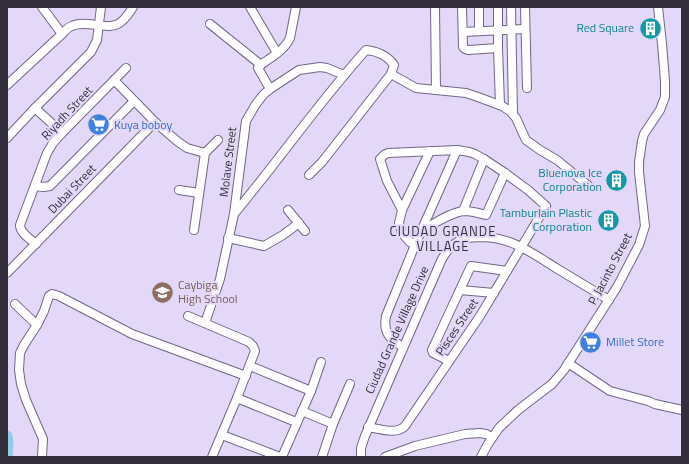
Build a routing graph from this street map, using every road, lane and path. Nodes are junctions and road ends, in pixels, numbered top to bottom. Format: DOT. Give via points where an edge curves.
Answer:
graph roads {
  1 [pos="42,7"];
  2 [pos="101,7"];
  3 [pos="133,7"];
  4 [pos="250,7"];
  5 [pos="296,7"];
  6 [pos="435,7"];
  7 [pos="462,7"];
  8 [pos="479,7"];
  9 [pos="498,7"];
  10 [pos="511,7"];
  11 [pos="525,7"];
  12 [pos="658,7"];
  13 [pos="210,24"];
  14 [pos="99,25"];
  15 [pos="525,29"];
  16 [pos="498,30"];
  17 [pos="511,30"];
  18 [pos="479,31"];
  19 [pos="463,32"];
  20 [pos="62,34"];
  21 [pos="498,48"];
  22 [pos="277,53"];
  23 [pos="261,65"];
  24 [pos="126,68"];
  25 [pos="391,74"];
  26 [pos="344,75"];
  27 [pos="114,80"];
  28 [pos="7,85"];
  29 [pos="527,88"];
  30 [pos="270,89"];
  31 [pos="436,90"];
  32 [pos="134,102"];
  33 [pos="500,105"];
  34 [pos="35,108"];
  35 [pos="512,114"];
  36 [pos="155,122"];
  37 [pos="62,133"];
  38 [pos="7,138"];
  39 [pos="218,140"];
  40 [pos="457,150"];
  41 [pos="430,151"];
  42 [pos="205,153"];
  43 [pos="484,159"];
  44 [pos="505,173"];
  45 [pos="309,175"];
  46 [pos="35,185"];
  47 [pos="590,187"];
  48 [pos="179,190"];
  49 [pos="199,193"];
  50 [pos="288,210"];
  51 [pos="402,210"];
  52 [pos="463,211"];
  53 [pos="234,214"];
  54 [pos="299,223"];
  55 [pos="194,230"];
  56 [pos="305,231"];
  57 [pos="422,231"];
  58 [pos="228,238"];
  59 [pos="36,244"];
  60 [pos="415,245"];
  61 [pos="522,247"];
  62 [pos="507,271"];
  63 [pos="7,273"];
  64 [pos="460,290"];
  65 [pos="494,293"];
  66 [pos="609,300"];
  67 [pos="15,304"];
  68 [pos="188,316"];
  69 [pos="205,323"];
  70 [pos="37,325"];
  71 [pos="403,347"];
  72 [pos="449,361"];
  73 [pos="321,362"];
  74 [pos="568,363"];
  75 [pos="250,366"];
  76 [pos="246,376"];
  77 [pos="350,384"];
  78 [pos="311,391"];
  79 [pos="237,398"];
  80 [pos="682,410"];
  81 [pos="302,411"];
  82 [pos="296,422"];
  83 [pos="333,424"];
  84 [pos="368,427"];
  85 [pos="222,435"];
  86 [pos="492,437"];
  87 [pos="42,457"];
  88 [pos="212,457"];
  89 [pos="281,457"];
  90 [pos="322,457"];
  91 [pos="361,457"];
  92 [pos="385,457"];
  93 [pos="482,457"];
  1 -- 20 [label="street"];
  2 -- 14 [label="street"];
  3 -- 14 [label="street" via="126,18 117,25"];
  4 -- 22 [label="street"];
  5 -- 22 [label="street" via="290,38 287,45"];
  6 -- 31 [label="street"];
  7 -- 19 [label="street"];
  8 -- 18 [label="street"];
  9 -- 16 [label="street"];
  10 -- 17 [label="street"];
  11 -- 15 [label="street"];
  12 -- 66 [label="street, P. Jacinto Street" via="665,98 644,134 640,151 639,172 644,230 633,257"];
  13 -- 23 [label="street"];
  14 -- 20 [label="street" via="76,24"];
  14 -- 34 [label="street" via="97,40 91,52"];
  15 -- 17 [label="street"];
  15 -- 29 [label="street"];
  16 -- 17 [label="street"];
  16 -- 18 [label="street"];
  16 -- 21 [label="street"];
  17 -- 35 [label="street"];
  18 -- 19 [label="street"];
  19 -- 21 [label="street" via="465,49"];
  20 -- 28 [label="street"];
  21 -- 33 [label="street"];
  22 -- 23 [label="street"];
  23 -- 30 [label="street" via="258,68"];
  24 -- 27 [label="street, Riyadh Street"];
  25 -- 26 [label="street" via="394,65 392,62 379,53 366,50"];
  25 -- 31 [label="street" via="416,88"];
  25 -- 45 [label="street"];
  26 -- 30 [label="street, Molave Street" via="320,67 299,70"];
  26 -- 53 [label="street"];
  27 -- 32 [label="street"];
  27 -- 37 [label="street, Riyadh Street"];
  30 -- 53 [label="street, Molave Street" via="256,104 246,121"];
  31 -- 33 [label="street" via="466,93"];
  32 -- 36 [label="street"];
  32 -- 46 [label="street" via="50,186"];
  33 -- 35 [label="street"];
  34 -- 37 [label="street"];
  34 -- 38 [label="street"];
  35 -- 47 [label="street" via="526,140 557,160"];
  36 -- 42 [label="street" via="182,145"];
  36 -- 59 [label="street, Dubai Street"];
  37 -- 46 [label="street, Riyadh Street" via="47,153"];
  39 -- 42 [label="street"];
  40 -- 41 [label="street"];
  40 -- 43 [label="street"];
  40 -- 57 [label="street"];
  41 -- 51 [label="street"];
  41 -- 51 [label="street" via="388,153 380,159 387,181"];
  42 -- 49 [label="street"];
  43 -- 44 [label="street"];
  43 -- 52 [label="street"];
  44 -- 52 [label="street" via="486,214"];
  44 -- 61 [label="street, Pisces Street" via="546,206"];
  46 -- 59 [label="street, Riyadh Street" via="20,227"];
  48 -- 49 [label="street"];
  49 -- 55 [label="street"];
  50 -- 54 [label="street"];
  51 -- 60 [label="street" via="399,222 402,233"];
  52 -- 57 [label="street" via="448,216"];
  53 -- 58 [label="street, Molave Street"];
  54 -- 56 [label="street"];
  54 -- 58 [label="street" via="264,246"];
  57 -- 60 [label="street"];
  58 -- 69 [label="street, Molave Street" via="220,280"];
  59 -- 63 [label="street, Dubai Street"];
  60 -- 71 [label="street" via="385,321 387,334"];
  61 -- 62 [label="street, Pisces Street"];
  61 -- 66 [label="street, Ciudad Grande Village Drive"];
  61 -- 71 [label="street, Ciudad Grande Village Drive" via="496,238 477,237 459,241 451,247 441,261"];
  62 -- 64 [label="street" via="471,266"];
  62 -- 65 [label="street, Pisces Street"];
  64 -- 65 [label="street"];
  64 -- 72 [label="street" via="432,350"];
  65 -- 72 [label="street, Pisces Street"];
  66 -- 74 [label="street, P. Jacinto Street"];
  67 -- 70 [label="street"];
  68 -- 69 [label="street"];
  69 -- 75 [label="street" via="251,344 255,350"];
  70 -- 76 [label="street" via="52,294 132,334"];
  70 -- 87 [label="street" via="20,353 19,370 26,400 42,439"];
  71 -- 84 [label="street, Ciudad Grande Village Drive"];
  72 -- 84 [label="street, Pisces Street" via="403,428 396,431"];
  73 -- 78 [label="street"];
  74 -- 80 [label="street" via="610,391"];
  74 -- 86 [label="street, P. Jacinto Street" via="552,384 507,420"];
  75 -- 76 [label="street"];
  75 -- 78 [label="street"];
  76 -- 79 [label="street"];
  77 -- 83 [label="street"];
  78 -- 81 [label="street"];
  79 -- 82 [label="street"];
  79 -- 85 [label="street"];
  81 -- 82 [label="street"];
  81 -- 83 [label="street"];
  82 -- 89 [label="street"];
  83 -- 90 [label="street"];
  84 -- 91 [label="street, Ciudad Grande Village Drive" via="361,448"];
  85 -- 88 [label="street"];
  85 -- 89 [label="street"];
  86 -- 92 [label="street" via="480,433 465,434 415,446"];
  86 -- 93 [label="street, P. Jacinto Street"];
}
